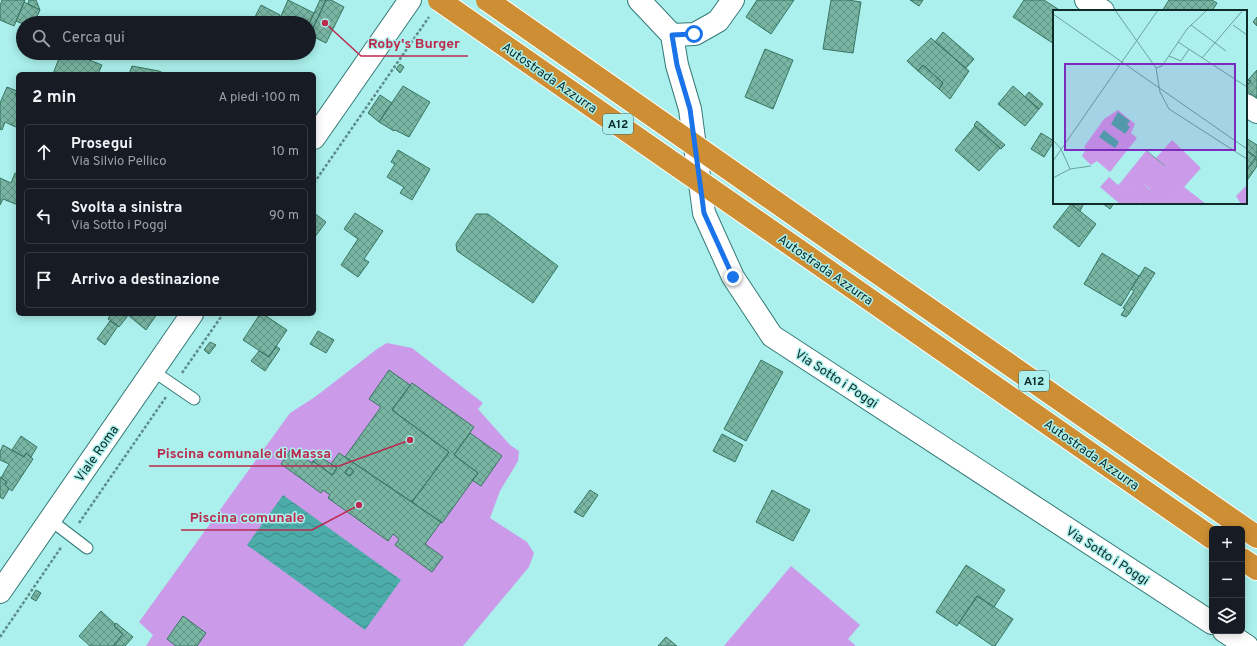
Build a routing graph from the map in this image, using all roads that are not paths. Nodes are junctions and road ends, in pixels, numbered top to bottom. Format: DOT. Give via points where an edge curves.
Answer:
graph roads {
  1 [pos="410,0"];
  2 [pos="487,0"];
  3 [pos="639,0"];
  4 [pos="733,0"];
  5 [pos="1086,0"];
  6 [pos="435,7"];
  7 [pos="1101,10"];
  8 [pos="672,35"];
  9 [pos="1247,106"];
  10 [pos="1257,112"];
  11 [pos="316,135"];
  12 [pos="191,316"];
  13 [pos="153,371"];
  14 [pos="194,399"];
  15 [pos="50,519"];
  16 [pos="1209,536"];
  17 [pos="1257,537"];
  18 [pos="87,548"];
  19 [pos="1245,560"];
  20 [pos="1257,569"];
  21 [pos="0,592"];
  22 [pos="1209,621"];
  23 [pos="1229,634"];
  24 [pos="1247,646"];
  1 -- 11 [label="street"];
  2 -- 17 [label="highway, Autostrada Azzurra / A12, bridge"];
  3 -- 8 [label="street"];
  4 -- 8 [label="street" via="718,21 694,34"];
  5 -- 7 [label="street"];
  6 -- 16 [label="highway, Autostrada Azzurra / A12, bridge" via="797,249"];
  8 -- 22 [label="street, Via Sotto i Poggi" via="677,65 690,109 704,213 733,277 772,336"];
  9 -- 10 [label="street"];
  12 -- 13 [label="street, Viale Roma"];
  13 -- 14 [label="lane"];
  13 -- 15 [label="street, Viale Roma"];
  15 -- 18 [label="lane"];
  15 -- 21 [label="street, Viale Roma"];
  19 -- 20 [label="highway"];
  23 -- 24 [label="street"];
}
